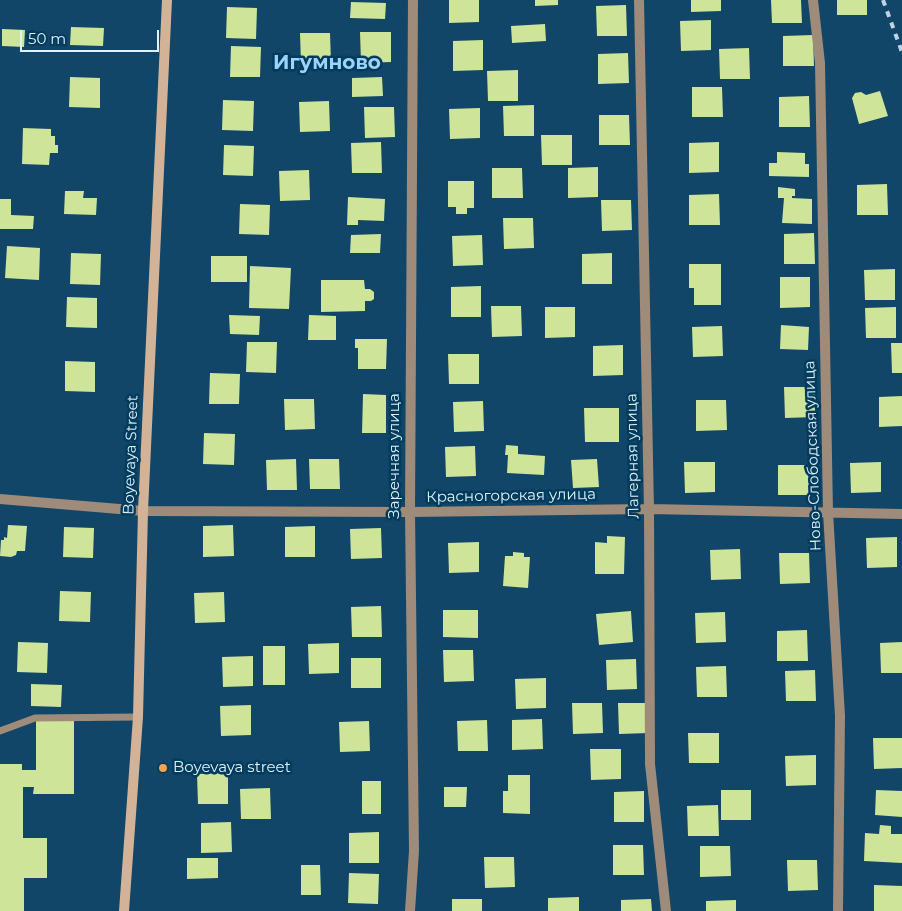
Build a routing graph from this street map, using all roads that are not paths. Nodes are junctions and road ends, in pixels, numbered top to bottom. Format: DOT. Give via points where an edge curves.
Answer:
graph roads {
  1 [pos="167,0"];
  2 [pos="413,0"];
  3 [pos="639,0"];
  4 [pos="813,0"];
  5 [pos="0,499"];
  6 [pos="649,509"];
  7 [pos="143,511"];
  8 [pos="410,512"];
  9 [pos="828,512"];
  10 [pos="902,514"];
  11 [pos="138,717"];
  12 [pos="0,731"];
  13 [pos="124,911"];
  14 [pos="410,911"];
  15 [pos="666,911"];
  16 [pos="838,911"];
  1 -- 7 [label="main road, Boyevaya Street"];
  2 -- 8 [label="street, Заречная улица"];
  3 -- 6 [label="street, Лагерная улица"];
  4 -- 9 [label="street, Ново-Слободская улица" via="820,63"];
  5 -- 7 [label="street, Красногорская улица"];
  6 -- 8 [label="street, Красногорская улица"];
  6 -- 9 [label="street, Красногорская улица"];
  6 -- 15 [label="street, Лагерная улица" via="650,764"];
  7 -- 8 [label="street, Красногорская улица"];
  7 -- 11 [label="main road, Boyevaya Street"];
  8 -- 14 [label="street, Заречная улица" via="414,851"];
  9 -- 10 [label="street, Красногорская улица"];
  9 -- 16 [label="street, Ново-Слободская улица" via="840,716"];
  11 -- 12 [label="lane" via="35,718"];
  11 -- 13 [label="main road, Boyevaya Street"];
}
